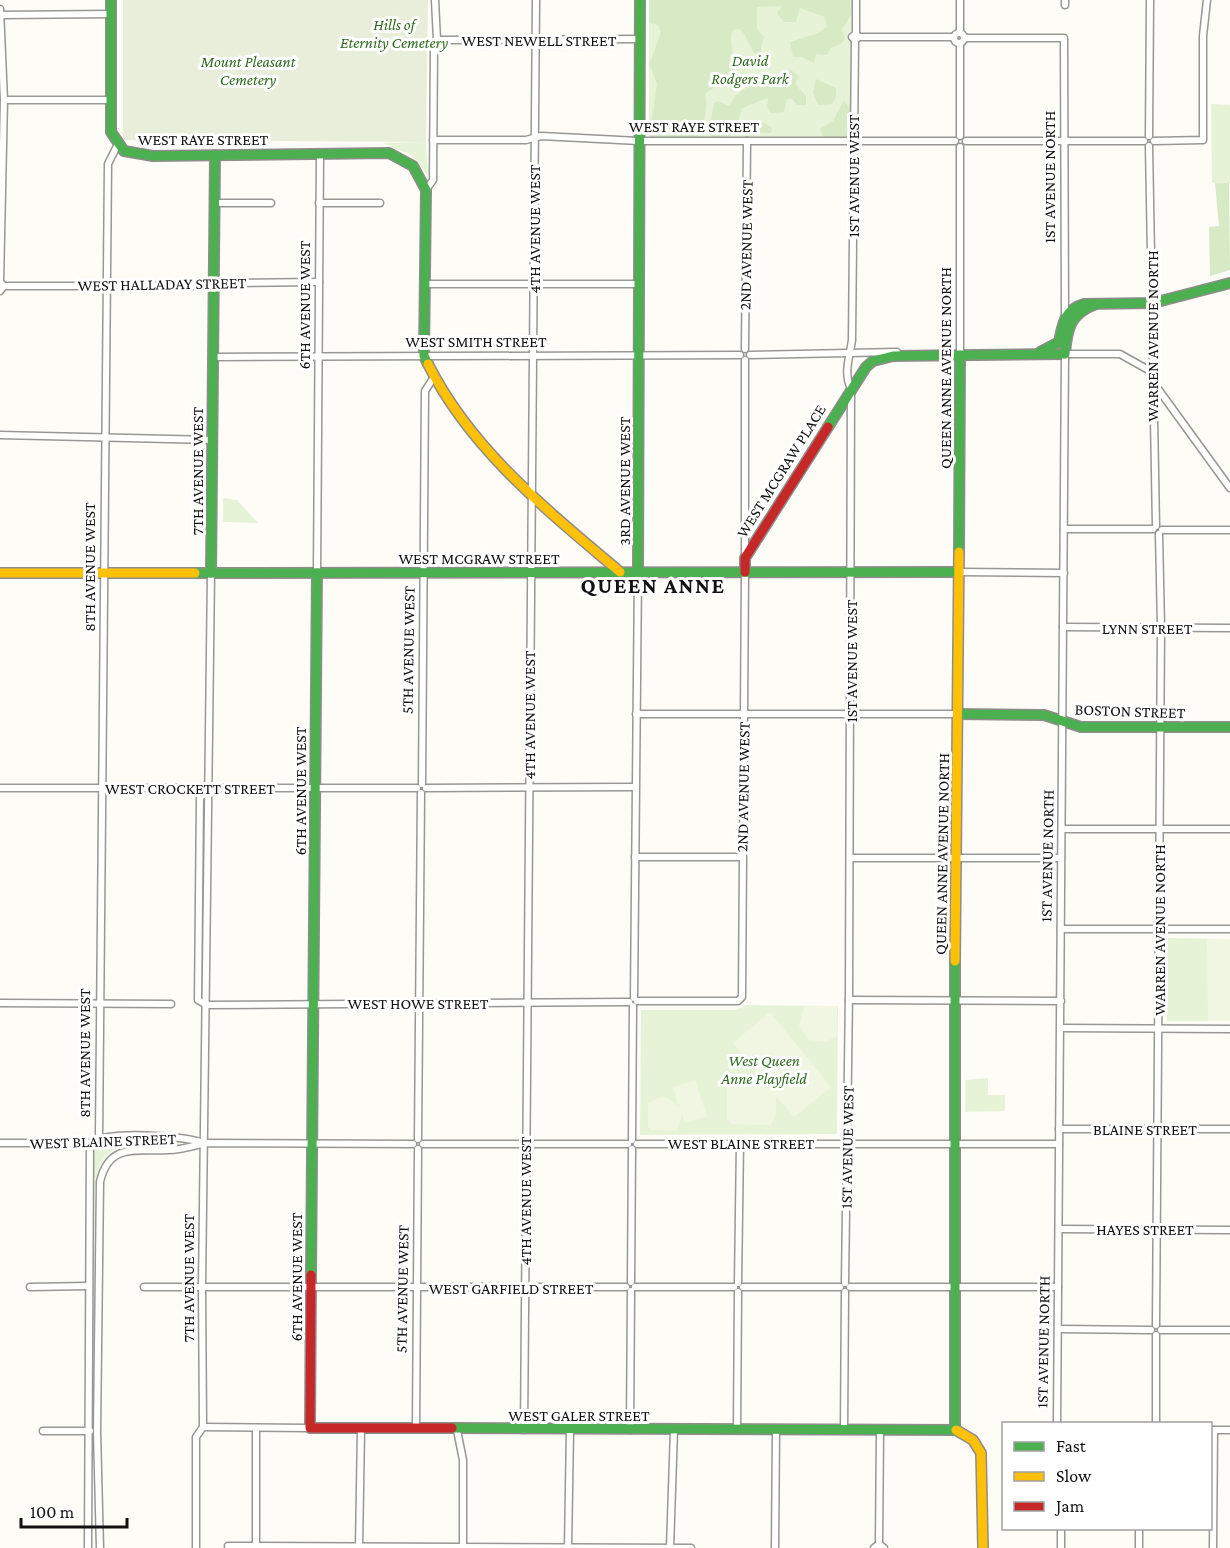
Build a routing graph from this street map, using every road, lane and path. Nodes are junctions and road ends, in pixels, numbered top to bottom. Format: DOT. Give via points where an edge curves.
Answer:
graph roads {
  1 [pos="111,0"];
  2 [pos="435,0"];
  3 [pos="536,0"];
  4 [pos="640,0"];
  5 [pos="856,0"];
  6 [pos="960,0"];
  7 [pos="1150,0"];
  8 [pos="1207,0"];
  9 [pos="1,13"];
  10 [pos="111,14"];
  11 [pos="856,37"];
  12 [pos="959,38"];
  13 [pos="640,39"];
  14 [pos="437,40"];
  15 [pos="536,40"];
  16 [pos="4,100"];
  17 [pos="109,100"];
  18 [pos="535,138"];
  19 [pos="957,138"];
  20 [pos="433,140"];
  21 [pos="1065,140"];
  22 [pos="639,141"];
  23 [pos="747,141"];
  24 [pos="853,141"];
  25 [pos="966,141"];
  26 [pos="1149,141"];
  27 [pos="1,145"];
  28 [pos="117,146"];
  29 [pos="960,147"];
  30 [pos="320,154"];
  31 [pos="215,155"];
  32 [pos="426,190"];
  33 [pos="214,203"];
  34 [pos="271,203"];
  35 [pos="320,203"];
  36 [pos="380,203"];
  37 [pos="319,282"];
  38 [pos="1230,283"];
  39 [pos="213,284"];
  40 [pos="425,284"];
  41 [pos="534,284"];
  42 [pos="640,285"];
  43 [pos="1,286"];
  44 [pos="107,286"];
  45 [pos="1153,303"];
  46 [pos="1096,304"];
  47 [pos="1065,315"];
  48 [pos="850,354"];
  49 [pos="1065,354"];
  50 [pos="918,355"];
  51 [pos="960,355"];
  52 [pos="1026,355"];
  53 [pos="319,356"];
  54 [pos="424,356"];
  55 [pos="533,356"];
  56 [pos="640,356"];
  57 [pos="213,357"];
  58 [pos="745,357"];
  59 [pos="1152,372"];
  60 [pos="434,376"];
  61 [pos="1152,380"];
  62 [pos="851,388"];
  63 [pos="0,435"];
  64 [pos="104,438"];
  65 [pos="212,440"];
  66 [pos="1230,488"];
  67 [pos="530,496"];
  68 [pos="1064,529"];
  69 [pos="1158,530"];
  70 [pos="1230,530"];
  71 [pos="745,558"];
  72 [pos="620,572"];
  73 [pos="638,572"];
  74 [pos="745,572"];
  75 [pos="851,572"];
  76 [pos="959,572"];
  77 [pos="0,573"];
  78 [pos="105,573"];
  79 [pos="211,573"];
  80 [pos="317,573"];
  81 [pos="424,573"];
  82 [pos="530,573"];
  83 [pos="1064,573"];
  84 [pos="1064,627"];
  85 [pos="1161,628"];
  86 [pos="1230,628"];
  87 [pos="636,714"];
  88 [pos="744,714"];
  89 [pos="958,714"];
  90 [pos="850,715"];
  91 [pos="1063,722"];
  92 [pos="1161,728"];
  93 [pos="1230,728"];
  94 [pos="634,787"];
  95 [pos="0,788"];
  96 [pos="102,788"];
  97 [pos="210,788"];
  98 [pos="315,788"];
  99 [pos="421,788"];
  100 [pos="529,788"];
  101 [pos="1062,829"];
  102 [pos="1160,829"];
  103 [pos="1230,829"];
  104 [pos="635,857"];
  105 [pos="742,857"];
  106 [pos="850,858"];
  107 [pos="957,858"];
  108 [pos="1061,858"];
  109 [pos="1061,928"];
  110 [pos="1159,928"];
  111 [pos="1230,929"];
  112 [pos="740,1000"];
  113 [pos="849,1000"];
  114 [pos="955,1000"];
  115 [pos="1061,1001"];
  116 [pos="633,1002"];
  117 [pos="0,1003"];
  118 [pos="420,1003"];
  119 [pos="526,1003"];
  120 [pos="99,1004"];
  121 [pos="171,1004"];
  122 [pos="314,1004"];
  123 [pos="207,1005"];
  124 [pos="1061,1028"];
  125 [pos="1158,1029"];
  126 [pos="1230,1029"];
  127 [pos="1059,1129"];
  128 [pos="1159,1129"];
  129 [pos="1230,1129"];
  130 [pos="99,1137"];
  131 [pos="0,1143"];
  132 [pos="90,1143"];
  133 [pos="205,1143"];
  134 [pos="740,1143"];
  135 [pos="847,1143"];
  136 [pos="312,1144"];
  137 [pos="418,1144"];
  138 [pos="525,1144"];
  139 [pos="632,1144"];
  140 [pos="954,1144"];
  141 [pos="1059,1144"];
  142 [pos="1059,1229"];
  143 [pos="1157,1229"];
  144 [pos="1230,1230"];
  145 [pos="88,1286"];
  146 [pos="30,1287"];
  147 [pos="144,1287"];
  148 [pos="202,1287"];
  149 [pos="311,1287"];
  150 [pos="631,1287"];
  151 [pos="738,1287"];
  152 [pos="845,1287"];
  153 [pos="1058,1287"];
  154 [pos="417,1288"];
  155 [pos="524,1288"];
  156 [pos="953,1288"];
  157 [pos="1059,1329"];
  158 [pos="1156,1330"];
  159 [pos="1230,1330"];
  160 [pos="1057,1422"];
  161 [pos="1156,1422"];
  162 [pos="203,1427"];
  163 [pos="256,1428"];
  164 [pos="310,1428"];
  165 [pos="361,1429"];
  166 [pos="416,1429"];
  167 [pos="457,1430"];
  168 [pos="524,1430"];
  169 [pos="570,1430"];
  170 [pos="630,1430"];
  171 [pos="674,1430"];
  172 [pos="737,1430"];
  173 [pos="776,1430"];
  174 [pos="844,1430"];
  175 [pos="880,1430"];
  176 [pos="955,1430"];
  177 [pos="1212,1430"];
  178 [pos="1230,1430"];
  179 [pos="43,1431"];
  180 [pos="88,1431"];
  181 [pos="97,1432"];
  182 [pos="1061,1530"];
  183 [pos="1139,1530"];
  184 [pos="228,1546"];
  185 [pos="256,1547"];
  186 [pos="359,1547"];
  187 [pos="463,1547"];
  188 [pos="879,1547"];
  189 [pos="88,1548"];
  190 [pos="100,1548"];
  191 [pos="196,1548"];
  192 [pos="568,1548"];
  193 [pos="670,1548"];
  194 [pos="691,1548"];
  195 [pos="775,1548"];
  196 [pos="982,1548"];
  197 [pos="1061,1548"];
  198 [pos="1139,1548"];
  199 [pos="1212,1548"];
  1 -- 10 [label="street"];
  2 -- 14 [label="street"];
  3 -- 15 [label="street, 4TH AVENUE WEST"];
  4 -- 13 [label="street, 3RD AVENUE WEST"];
  5 -- 11 [label="street, 1ST AVENUE WEST"];
  6 -- 12 [label="street"];
  7 -- 26 [label="street, WARREN AVENUE NORTH"];
  8 -- 26 [label="street" via="1203,141"];
  9 -- 10 [label="street"];
  9 -- 16 [label="street"];
  10 -- 17 [label="street"];
  11 -- 12 [label="street"];
  11 -- 24 [label="street, 1ST AVENUE WEST"];
  12 -- 19 [label="street"];
  12 -- 21 [label="street, 1ST AVENUE NORTH" via="1064,38"];
  13 -- 15 [label="street, WEST NEWELL STREET"];
  13 -- 22 [label="street, 3RD AVENUE WEST"];
  14 -- 15 [label="street, WEST NEWELL STREET"];
  14 -- 20 [label="street"];
  15 -- 18 [label="street, 4TH AVENUE WEST"];
  16 -- 17 [label="street"];
  16 -- 27 [label="street"];
  17 -- 28 [label="street" via="111,132"];
  18 -- 20 [label="street, WEST RAYE STREET"];
  18 -- 22 [label="street, WEST RAYE STREET"];
  18 -- 41 [label="street, 4TH AVENUE WEST"];
  19 -- 24 [label="street, WEST RAYE STREET"];
  19 -- 25 [label="street"];
  19 -- 29 [label="street"];
  20 -- 32 [label="street" via="433,180"];
  21 -- 25 [label="street"];
  21 -- 26 [label="street"];
  21 -- 47 [label="street, 1ST AVENUE NORTH"];
  22 -- 23 [label="street, WEST RAYE STREET"];
  22 -- 42 [label="street, 3RD AVENUE WEST"];
  23 -- 24 [label="street, WEST RAYE STREET"];
  23 -- 58 [label="street, 2ND AVENUE WEST"];
  24 -- 48 [label="street, 1ST AVENUE WEST"];
  25 -- 29 [label="street"];
  26 -- 45 [label="street, WARREN AVENUE NORTH"];
  27 -- 43 [label="street"];
  28 -- 31 [label="street, WEST RAYE STREET" via="138,156"];
  28 -- 44 [label="street, 8TH AVENUE WEST" via="108,164"];
  29 -- 51 [label="street, QUEEN ANNE AVENUE NORTH"];
  30 -- 31 [label="street, WEST RAYE STREET"];
  30 -- 32 [label="street, WEST RAYE STREET" via="399,155 415,167"];
  30 -- 35 [label="street, 6TH AVENUE WEST"];
  31 -- 33 [label="street, 7TH AVENUE WEST"];
  32 -- 40 [label="street"];
  33 -- 34 [label="street"];
  33 -- 39 [label="street, 7TH AVENUE WEST"];
  35 -- 36 [label="street"];
  35 -- 37 [label="street, 6TH AVENUE WEST"];
  37 -- 39 [label="street, WEST HALLADAY STREET"];
  37 -- 53 [label="street, 6TH AVENUE WEST"];
  38 -- 45 [label="street"];
  39 -- 44 [label="street, WEST HALLADAY STREET"];
  39 -- 57 [label="street, 7TH AVENUE WEST"];
  40 -- 41 [label="street"];
  40 -- 54 [label="street"];
  41 -- 42 [label="street"];
  41 -- 55 [label="street, 4TH AVENUE WEST"];
  42 -- 56 [label="street, 3RD AVENUE WEST"];
  43 -- 44 [label="street, WEST HALLADAY STREET"];
  44 -- 64 [label="street, 8TH AVENUE WEST"];
  45 -- 46 [label="street"];
  45 -- 59 [label="street, WARREN AVENUE NORTH"];
  46 -- 47 [label="street" via="1077,306"];
  46 -- 49 [label="street, 1ST AVENUE NORTH" via="1072,317"];
  47 -- 52 [label="street" via="1059,342"];
  48 -- 50 [label="street, WEST SMITH STREET"];
  48 -- 58 [label="street, WEST SMITH STREET"];
  48 -- 62 [label="street, 1ST AVENUE WEST"];
  49 -- 52 [label="street, WEST SMITH STREET"];
  49 -- 59 [label="street" via="1120,354"];
  49 -- 68 [label="street, 1ST AVENUE NORTH"];
  50 -- 51 [label="street, WEST SMITH STREET"];
  50 -- 62 [label="street, WEST SMITH STREET" via="873,361"];
  51 -- 52 [label="street, WEST SMITH STREET"];
  51 -- 76 [label="street, QUEEN ANNE AVENUE NORTH"];
  53 -- 54 [label="street, WEST SMITH STREET"];
  53 -- 57 [label="street, WEST SMITH STREET"];
  53 -- 80 [label="street, 6TH AVENUE WEST"];
  54 -- 55 [label="street, WEST SMITH STREET"];
  54 -- 60 [label="street"];
  55 -- 56 [label="street, WEST SMITH STREET"];
  55 -- 67 [label="street, 4TH AVENUE WEST"];
  56 -- 58 [label="street, WEST SMITH STREET"];
  56 -- 73 [label="street, 3RD AVENUE WEST"];
  57 -- 65 [label="street, 7TH AVENUE WEST"];
  58 -- 71 [label="street"];
  59 -- 61 [label="street, WARREN AVENUE NORTH"];
  60 -- 67 [label="street" via="477,439"];
  60 -- 81 [label="street, 5TH AVENUE WEST" via="425,391"];
  61 -- 66 [label="street"];
  61 -- 69 [label="street, WARREN AVENUE NORTH"];
  62 -- 71 [label="street, WEST MCGRAW PLACE"];
  62 -- 75 [label="street, 1ST AVENUE WEST"];
  63 -- 64 [label="street"];
  64 -- 65 [label="street"];
  64 -- 78 [label="street, 8TH AVENUE WEST"];
  65 -- 79 [label="street, 7TH AVENUE WEST"];
  67 -- 72 [label="street"];
  67 -- 82 [label="street, 4TH AVENUE WEST"];
  68 -- 69 [label="street"];
  68 -- 83 [label="street, 1ST AVENUE NORTH"];
  69 -- 70 [label="street"];
  69 -- 85 [label="street, WARREN AVENUE NORTH"];
  71 -- 74 [label="street, WEST MCGRAW PLACE"];
  72 -- 73 [label="street, WEST MCGRAW STREET"];
  72 -- 82 [label="street, WEST MCGRAW STREET"];
  73 -- 74 [label="street, WEST MCGRAW STREET"];
  73 -- 87 [label="street, 3RD AVENUE WEST"];
  74 -- 75 [label="street, WEST MCGRAW STREET"];
  74 -- 88 [label="street, 2ND AVENUE WEST"];
  75 -- 76 [label="street, WEST MCGRAW STREET"];
  75 -- 90 [label="street, 1ST AVENUE WEST"];
  76 -- 83 [label="street"];
  76 -- 89 [label="street, QUEEN ANNE AVENUE NORTH"];
  77 -- 78 [label="street, WEST MCGRAW STREET"];
  78 -- 79 [label="street, WEST MCGRAW STREET"];
  78 -- 96 [label="street, 8TH AVENUE WEST"];
  79 -- 80 [label="street, WEST MCGRAW STREET"];
  79 -- 97 [label="street, 7TH AVENUE WEST"];
  80 -- 81 [label="street, WEST MCGRAW STREET"];
  80 -- 98 [label="street, 6TH AVENUE WEST"];
  81 -- 82 [label="street, WEST MCGRAW STREET"];
  81 -- 99 [label="street, 5TH AVENUE WEST"];
  82 -- 100 [label="street, 4TH AVENUE WEST"];
  83 -- 84 [label="street, 1ST AVENUE NORTH"];
  84 -- 85 [label="street, LYNN STREET"];
  84 -- 91 [label="street, 1ST AVENUE NORTH"];
  85 -- 86 [label="street, LYNN STREET"];
  85 -- 92 [label="street, WARREN AVENUE NORTH"];
  87 -- 88 [label="street"];
  87 -- 94 [label="street, 3RD AVENUE WEST"];
  88 -- 90 [label="street"];
  88 -- 105 [label="street, 2ND AVENUE WEST"];
  89 -- 90 [label="street"];
  89 -- 91 [label="street, BOSTON STREET" via="1038,714"];
  89 -- 107 [label="street, QUEEN ANNE AVENUE NORTH"];
  90 -- 106 [label="street, 1ST AVENUE WEST"];
  91 -- 92 [label="street, BOSTON STREET" via="1081,727"];
  91 -- 101 [label="street, 1ST AVENUE NORTH"];
  92 -- 93 [label="street, BOSTON STREET"];
  92 -- 102 [label="street, WARREN AVENUE NORTH"];
  94 -- 100 [label="street, WEST CROCKETT STREET"];
  94 -- 104 [label="street, 3RD AVENUE WEST"];
  95 -- 96 [label="street, WEST CROCKETT STREET"];
  96 -- 97 [label="street, WEST CROCKETT STREET"];
  96 -- 120 [label="street, 8TH AVENUE WEST"];
  97 -- 98 [label="street, WEST CROCKETT STREET"];
  97 -- 123 [label="street, 7TH AVENUE WEST" via="200,798 198,1000"];
  98 -- 99 [label="street, WEST CROCKETT STREET"];
  98 -- 122 [label="street, 6TH AVENUE WEST"];
  99 -- 100 [label="street, WEST CROCKETT STREET"];
  99 -- 118 [label="street, 5TH AVENUE WEST"];
  100 -- 119 [label="street, 4TH AVENUE WEST"];
  101 -- 102 [label="street"];
  101 -- 108 [label="street, 1ST AVENUE NORTH"];
  102 -- 103 [label="street"];
  102 -- 110 [label="street, WARREN AVENUE NORTH"];
  104 -- 105 [label="street"];
  104 -- 116 [label="street, 3RD AVENUE WEST"];
  105 -- 112 [label="street, 2ND AVENUE WEST"];
  106 -- 107 [label="street"];
  106 -- 113 [label="street, 1ST AVENUE WEST"];
  107 -- 108 [label="street"];
  107 -- 114 [label="street, QUEEN ANNE AVENUE NORTH"];
  108 -- 109 [label="street, 1ST AVENUE NORTH"];
  109 -- 110 [label="street"];
  109 -- 115 [label="street, 1ST AVENUE NORTH"];
  110 -- 111 [label="street"];
  110 -- 125 [label="street, WARREN AVENUE NORTH"];
  112 -- 116 [label="street, WEST HOWE STREET"];
  113 -- 114 [label="street"];
  113 -- 135 [label="street, 1ST AVENUE WEST"];
  114 -- 115 [label="street"];
  114 -- 140 [label="street, QUEEN ANNE AVENUE NORTH"];
  115 -- 124 [label="street, 1ST AVENUE NORTH"];
  116 -- 119 [label="street, WEST HOWE STREET"];
  116 -- 139 [label="street, 3RD AVENUE WEST"];
  117 -- 120 [label="street"];
  118 -- 119 [label="street, WEST HOWE STREET"];
  118 -- 122 [label="street, WEST HOWE STREET"];
  118 -- 137 [label="street, 5TH AVENUE WEST"];
  119 -- 138 [label="street, 4TH AVENUE WEST"];
  120 -- 121 [label="street"];
  120 -- 130 [label="street, 8TH AVENUE WEST"];
  122 -- 123 [label="street, WEST HOWE STREET"];
  122 -- 136 [label="street, 6TH AVENUE WEST"];
  123 -- 133 [label="street, 7TH AVENUE WEST"];
  124 -- 125 [label="street"];
  124 -- 127 [label="street, 1ST AVENUE NORTH"];
  125 -- 126 [label="street"];
  125 -- 128 [label="street, WARREN AVENUE NORTH"];
  127 -- 128 [label="street, BLAINE STREET"];
  127 -- 141 [label="street, 1ST AVENUE NORTH"];
  128 -- 129 [label="street, BLAINE STREET"];
  128 -- 143 [label="street, WARREN AVENUE NORTH"];
  130 -- 132 [label="street, WEST BLAINE STREET"];
  130 -- 133 [label="street, WEST BLAINE STREET" via="188,1138"];
  131 -- 132 [label="street, WEST BLAINE STREET"];
  132 -- 145 [label="street"];
  133 -- 136 [label="street, WEST BLAINE STREET"];
  133 -- 148 [label="street, 7TH AVENUE WEST"];
  133 -- 181 [label="street, WEST BLAINE STREET" via="117,1154 108,1163 100,1182"];
  134 -- 135 [label="street, WEST BLAINE STREET"];
  134 -- 139 [label="street, WEST BLAINE STREET"];
  134 -- 151 [label="street"];
  135 -- 140 [label="street, WEST BLAINE STREET"];
  135 -- 152 [label="street, 1ST AVENUE WEST"];
  136 -- 137 [label="street, WEST BLAINE STREET"];
  136 -- 149 [label="street, 6TH AVENUE WEST"];
  137 -- 138 [label="street, WEST BLAINE STREET"];
  137 -- 154 [label="street, 5TH AVENUE WEST"];
  138 -- 139 [label="street, WEST BLAINE STREET"];
  138 -- 155 [label="street, 4TH AVENUE WEST"];
  139 -- 150 [label="street, 3RD AVENUE WEST"];
  140 -- 141 [label="street"];
  140 -- 156 [label="street, QUEEN ANNE AVENUE NORTH"];
  141 -- 142 [label="street, 1ST AVENUE NORTH"];
  142 -- 143 [label="street, HAYES STREET"];
  142 -- 153 [label="street, 1ST AVENUE NORTH"];
  143 -- 144 [label="street, HAYES STREET"];
  143 -- 158 [label="street, WARREN AVENUE NORTH"];
  145 -- 146 [label="street"];
  145 -- 180 [label="street"];
  147 -- 148 [label="street, WEST GARFIELD STREET"];
  148 -- 149 [label="street, WEST GARFIELD STREET"];
  148 -- 162 [label="street, 7TH AVENUE WEST"];
  149 -- 154 [label="street, WEST GARFIELD STREET"];
  149 -- 164 [label="street, 6TH AVENUE WEST"];
  150 -- 151 [label="street, WEST GARFIELD STREET"];
  150 -- 155 [label="street, WEST GARFIELD STREET"];
  150 -- 170 [label="street, 3RD AVENUE WEST"];
  151 -- 152 [label="street, WEST GARFIELD STREET"];
  151 -- 172 [label="street"];
  152 -- 156 [label="street, WEST GARFIELD STREET"];
  152 -- 174 [label="street, 1ST AVENUE WEST"];
  153 -- 156 [label="street, WEST GARFIELD STREET"];
  153 -- 157 [label="street, 1ST AVENUE NORTH"];
  154 -- 155 [label="street, WEST GARFIELD STREET"];
  154 -- 166 [label="street, 5TH AVENUE WEST"];
  155 -- 168 [label="street, 4TH AVENUE WEST"];
  156 -- 176 [label="street, QUEEN ANNE AVENUE NORTH"];
  157 -- 158 [label="street"];
  157 -- 160 [label="street, 1ST AVENUE NORTH"];
  158 -- 159 [label="street"];
  158 -- 161 [label="street, WARREN AVENUE NORTH"];
  162 -- 163 [label="street, WEST GALER STREET"];
  162 -- 191 [label="street, 7TH AVENUE WEST" via="196,1437"];
  163 -- 164 [label="street, WEST GALER STREET"];
  163 -- 185 [label="street"];
  164 -- 165 [label="street, WEST GALER STREET"];
  165 -- 166 [label="street, WEST GALER STREET"];
  165 -- 186 [label="street"];
  166 -- 167 [label="street, WEST GALER STREET"];
  167 -- 168 [label="street, WEST GALER STREET"];
  167 -- 187 [label="street" via="463,1460"];
  168 -- 169 [label="street, WEST GALER STREET"];
  169 -- 170 [label="street, WEST GALER STREET"];
  169 -- 192 [label="street"];
  170 -- 171 [label="street, WEST GALER STREET"];
  171 -- 172 [label="street, WEST GALER STREET"];
  171 -- 193 [label="street"];
  172 -- 173 [label="street, WEST GALER STREET"];
  173 -- 174 [label="street, WEST GALER STREET"];
  173 -- 195 [label="street"];
  174 -- 175 [label="street, WEST GALER STREET"];
  175 -- 176 [label="street, WEST GALER STREET"];
  175 -- 188 [label="street"];
  176 -- 196 [label="street" via="973,1440 981,1453"];
  177 -- 178 [label="street"];
  177 -- 199 [label="street"];
  179 -- 180 [label="street"];
  180 -- 181 [label="street"];
  180 -- 189 [label="street"];
  181 -- 190 [label="street"];
  182 -- 197 [label="street"];
  183 -- 198 [label="street"];
  184 -- 185 [label="street"];
  185 -- 186 [label="street"];
  186 -- 187 [label="street"];
  187 -- 192 [label="street"];
  192 -- 193 [label="street"];
  193 -- 194 [label="street"];
}
